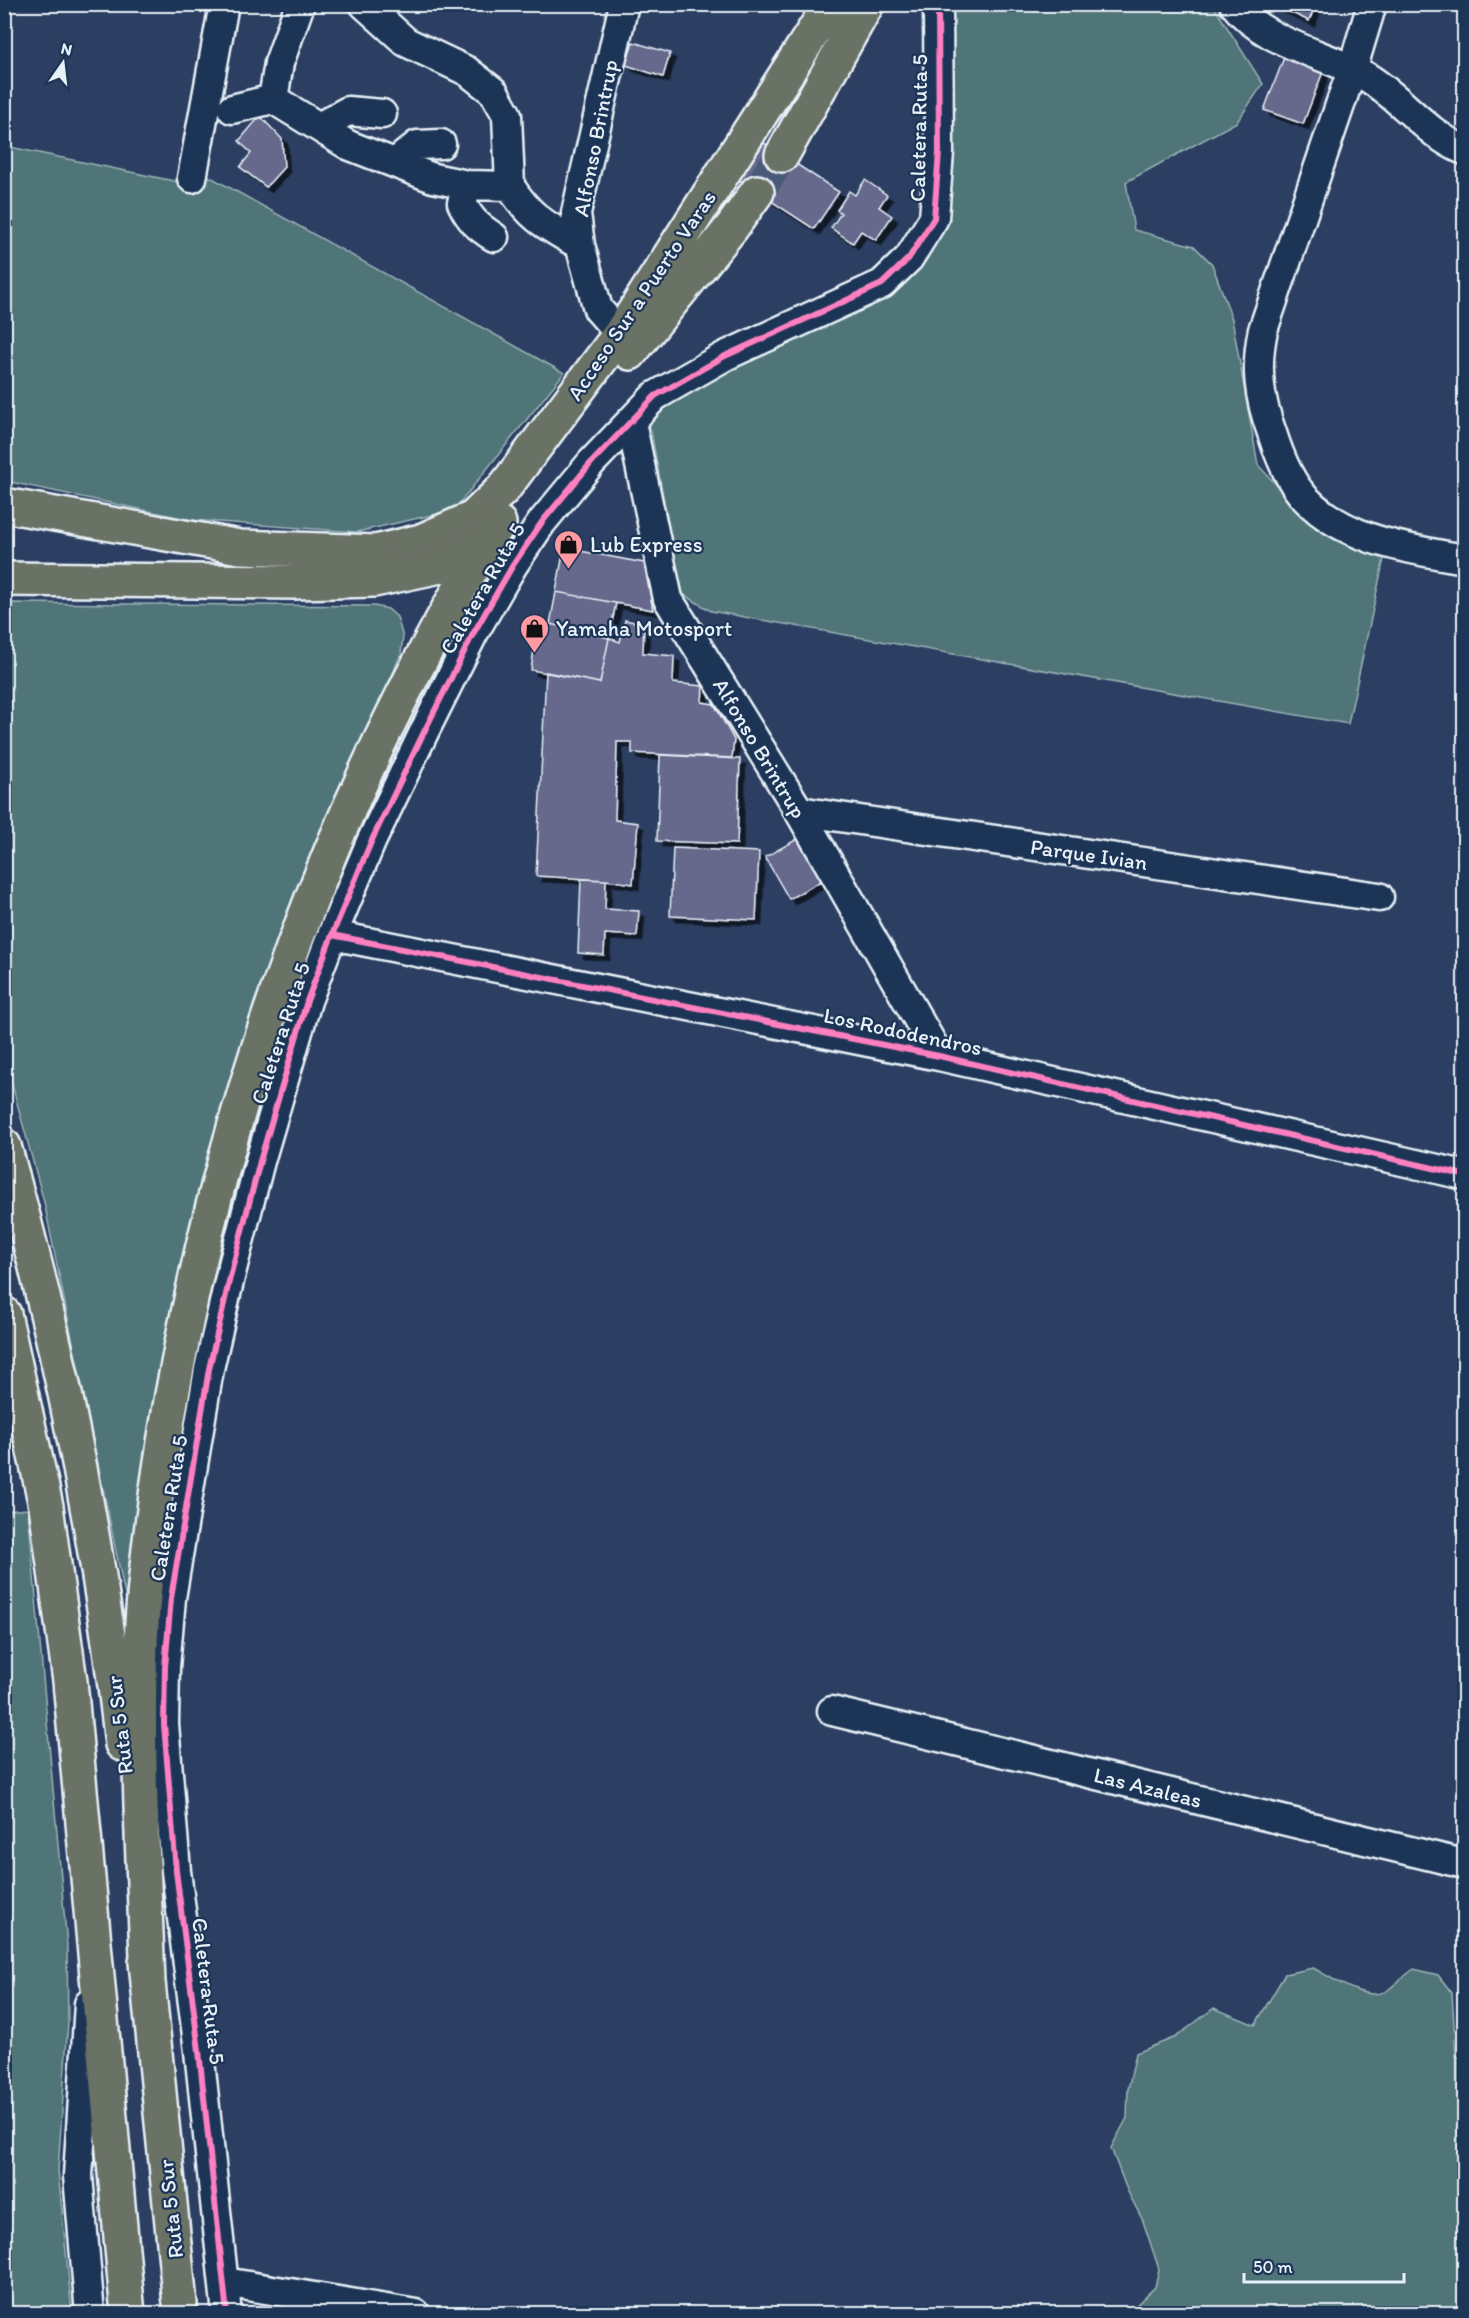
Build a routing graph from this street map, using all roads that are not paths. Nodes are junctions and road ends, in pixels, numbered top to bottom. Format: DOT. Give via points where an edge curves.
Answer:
graph roads {
  1 [pos="225,4"];
  2 [pos="300,4"];
  3 [pos="364,4"];
  4 [pos="624,4"];
  5 [pos="831,4"];
  6 [pos="867,4"];
  7 [pos="938,4"];
  8 [pos="1234,4"];
  9 [pos="1372,4"];
  10 [pos="1352,70"];
  11 [pos="273,99"];
  12 [pos="232,109"];
  13 [pos="382,114"];
  14 [pos="319,127"];
  15 [pos="441,144"];
  16 [pos="1464,150"];
  17 [pos="782,155"];
  18 [pos="394,163"];
  19 [pos="192,178"];
  20 [pos="467,185"];
  21 [pos="510,186"];
  22 [pos="757,192"];
  23 [pos="494,237"];
  24 [pos="580,245"];
  25 [pos="620,334"];
  26 [pos="631,422"];
  27 [pos="4,505"];
  28 [pos="499,523"];
  29 [pos="376,552"];
  30 [pos="1464,559"];
  31 [pos="4,579"];
  32 [pos="293,582"];
  33 [pos="799,811"];
  34 [pos="1379,897"];
  35 [pos="332,935"];
  36 [pos="939,1056"];
  37 [pos="4,1146"];
  38 [pos="1464,1175"];
  39 [pos="4,1314"];
  40 [pos="832,1711"];
  41 [pos="1464,1864"];
  42 [pos="93,1939"];
  43 [pos="148,1984"];
  44 [pos="224,2282"];
  45 [pos="90,2313"];
  46 [pos="128,2313"];
  47 [pos="181,2313"];
  48 [pos="227,2313"];
  49 [pos="416,2313"];
  1 -- 19 [label="street"];
  2 -- 11 [label="street" via="279,63"];
  3 -- 21 [label="street" via="406,42 467,71 494,92 507,115"];
  4 -- 24 [label="street, Alfonso Brintrup" via="576,213"];
  5 -- 25 [label="main road, Acceso Sur a Puerto Varas"];
  6 -- 17 [label="main road"];
  7 -- 26 [label="street, Caletera Ruta 5" via="939,152 934,218 909,258 882,284 682,380 655,396"];
  8 -- 10 [label="street" via="1246,19 1266,32"];
  9 -- 10 [label="street"];
  10 -- 16 [label="street" via="1384,89 1440,136"];
  10 -- 30 [label="street" via="1263,330 1257,372 1263,408 1296,486 1324,514 1388,543"];
  11 -- 12 [label="street"];
  11 -- 14 [label="street"];
  13 -- 14 [label="street" via="348,111"];
  14 -- 18 [label="street" via="348,145"];
  15 -- 18 [label="street" via="417,145"];
  18 -- 20 [label="street" via="433,178"];
  20 -- 21 [label="street"];
  20 -- 23 [label="street" via="462,203 469,218"];
  21 -- 24 [label="street" via="524,207 543,224"];
  22 -- 28 [label="main road, Acceso Sur a Puerto Varas"];
  24 -- 25 [label="street, Alfonso Brintrup" via="598,309"];
  25 -- 29 [label="main road, Acceso Sur a Puerto Varas" via="504,488 473,518 421,541"];
  26 -- 33 [label="street, Alfonso Brintrup" via="668,599"];
  26 -- 35 [label="street, Caletera Ruta 5" via="542,522 513,565 473,634 370,842"];
  27 -- 29 [label="main road" via="240,547"];
  28 -- 32 [label="main road" via="445,565 374,580"];
  28 -- 43 [label="main road" via="456,592 388,724 316,886 258,1051 210,1214 167,1425 142,1623 140,1754"];
  29 -- 32 [label="main road"];
  31 -- 32 [label="main road"];
  33 -- 34 [label="street, Parque Ivian"];
  33 -- 36 [label="street, Alfonso Brintrup"];
  35 -- 36 [label="street, Los Rododendros"];
  35 -- 44 [label="street, Caletera Ruta 5" via="284,1078 209,1369 171,1598 165,1667 164,1724 176,1871"];
  36 -- 38 [label="street, Los Rododendros"];
  37 -- 43 [label="main road, Ruta 5 Sur" via="82,1472 115,1685"];
  39 -- 42 [label="main road, Ruta 5 Sur" via="46,1506 70,1681"];
  40 -- 41 [label="street, Las Azaleas"];
  42 -- 45 [label="street" via="78,2176"];
  42 -- 46 [label="main road, Ruta 5 Sur"];
  43 -- 47 [label="main road, Ruta 5 Sur"];
  44 -- 48 [label="street, Caletera Ruta 5"];
  44 -- 49 [label="street"];
}
